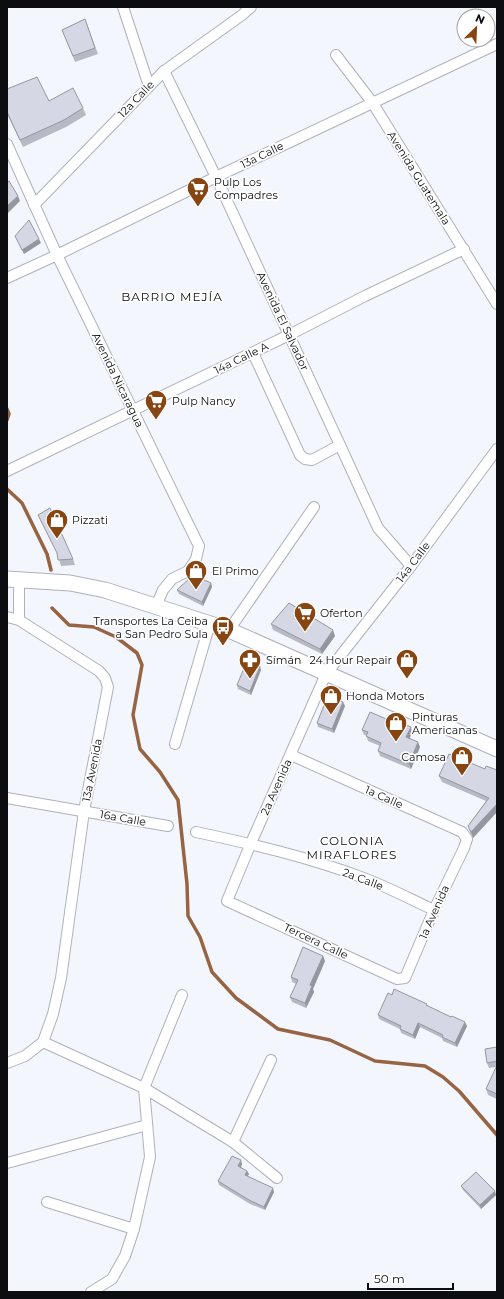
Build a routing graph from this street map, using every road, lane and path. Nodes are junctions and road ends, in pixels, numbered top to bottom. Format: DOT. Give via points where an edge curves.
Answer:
graph roads {
  1 [pos="123,7"];
  2 [pos="251,7"];
  3 [pos="497,44"];
  4 [pos="336,56"];
  5 [pos="164,71"];
  6 [pos="149,86"];
  7 [pos="372,102"];
  8 [pos="7,144"];
  9 [pos="216,177"];
  10 [pos="34,205"];
  11 [pos="464,249"];
  12 [pos="57,255"];
  13 [pos="7,278"];
  14 [pos="497,304"];
  15 [pos="289,335"];
  16 [pos="253,352"];
  17 [pos="132,410"];
  18 [pos="340,444"];
  19 [pos="497,449"];
  20 [pos="7,471"];
  21 [pos="314,507"];
  22 [pos="410,566"];
  23 [pos="13,579"];
  24 [pos="156,606"];
  25 [pos="7,617"];
  26 [pos="19,620"];
  27 [pos="210,623"];
  28 [pos="229,630"];
  29 [pos="326,674"];
  30 [pos="175,744"];
  31 [pos="497,749"];
  32 [pos="291,755"];
  33 [pos="7,798"];
  34 [pos="84,811"];
  35 [pos="168,826"];
  36 [pos="196,832"];
  37 [pos="251,844"];
  38 [pos="464,848"];
  39 [pos="227,901"];
  40 [pos="434,910"];
  41 [pos="405,978"];
  42 [pos="182,995"];
  43 [pos="43,1042"];
  44 [pos="272,1060"];
  45 [pos="7,1063"];
  46 [pos="144,1088"];
  47 [pos="147,1125"];
  48 [pos="233,1142"];
  49 [pos="7,1163"];
  50 [pos="277,1178"];
  51 [pos="48,1202"];
  52 [pos="134,1229"];
  53 [pos="91,1292"];
  1 -- 6 [label="street"];
  2 -- 5 [label="street, 12a Calle"];
  3 -- 7 [label="street, 13a Calle"];
  4 -- 7 [label="street, Avenida Guatemala"];
  5 -- 6 [label="street, 12a Calle"];
  5 -- 9 [label="street, Avenida El Salvador"];
  6 -- 10 [label="street, 12a Calle"];
  7 -- 9 [label="street, 13a Calle"];
  7 -- 11 [label="street, Avenida Guatemala"];
  8 -- 10 [label="street, Avenida Nicaragua"];
  9 -- 12 [label="street, 13a Calle"];
  9 -- 15 [label="street, Avenida El Salvador"];
  10 -- 12 [label="street, Avenida Nicaragua"];
  11 -- 14 [label="street, Avenida Guatemala"];
  11 -- 15 [label="street, 14a Calle A"];
  12 -- 13 [label="street, 13a Calle"];
  12 -- 17 [label="street, Avenida Nicaragua"];
  15 -- 16 [label="street, 14a Calle A"];
  15 -- 18 [label="street, Avenida El Salvador"];
  16 -- 17 [label="street, 14a Calle A"];
  16 -- 18 [label="street" via="300,455 312,460"];
  17 -- 20 [label="street, 14a Calle A"];
  17 -- 24 [label="street, Avenida Nicaragua" via="199,546 196,559 188,571 172,579 162,590"];
  18 -- 22 [label="street, Avenida El Salvador" via="378,528"];
  19 -- 22 [label="street, 14a Calle"];
  21 -- 28 [label="street"];
  22 -- 29 [label="street, 14a Calle"];
  23 -- 24 [label="main road" via="70,583 105,590"];
  23 -- 26 [label="street"];
  24 -- 27 [label="main road"];
  25 -- 26 [label="street, 13a Avenida"];
  26 -- 34 [label="street, 13a Avenida" via="99,671 107,682 108,692"];
  27 -- 28 [label="main road"];
  27 -- 30 [label="street"];
  28 -- 29 [label="main road"];
  29 -- 31 [label="main road"];
  29 -- 32 [label="street, 2a Avenida"];
  32 -- 37 [label="street, 2a Avenida"];
  32 -- 38 [label="street, 1a Calle" via="462,832 466,839"];
  33 -- 34 [label="street, 16a Calle"];
  34 -- 35 [label="street, 16a Calle"];
  34 -- 43 [label="street, 13a Avenida" via="61,978 53,1014"];
  36 -- 37 [label="street, 2a Calle"];
  37 -- 39 [label="street, 2a Avenida"];
  37 -- 40 [label="street, 2a Calle" via="285,852 362,877"];
  38 -- 40 [label="street, 1a Avenida"];
  39 -- 41 [label="street, Tercera Calle" via="398,979"];
  40 -- 41 [label="street, 1a Avenida"];
  42 -- 46 [label="street"];
  43 -- 45 [label="street" via="25,1056"];
  43 -- 46 [label="street"];
  44 -- 48 [label="street"];
  46 -- 47 [label="street"];
  46 -- 48 [label="street"];
  47 -- 49 [label="street"];
  47 -- 52 [label="street" via="150,1157"];
  48 -- 50 [label="street"];
  51 -- 52 [label="street"];
  52 -- 53 [label="street" via="125,1256 112,1279"];
}
